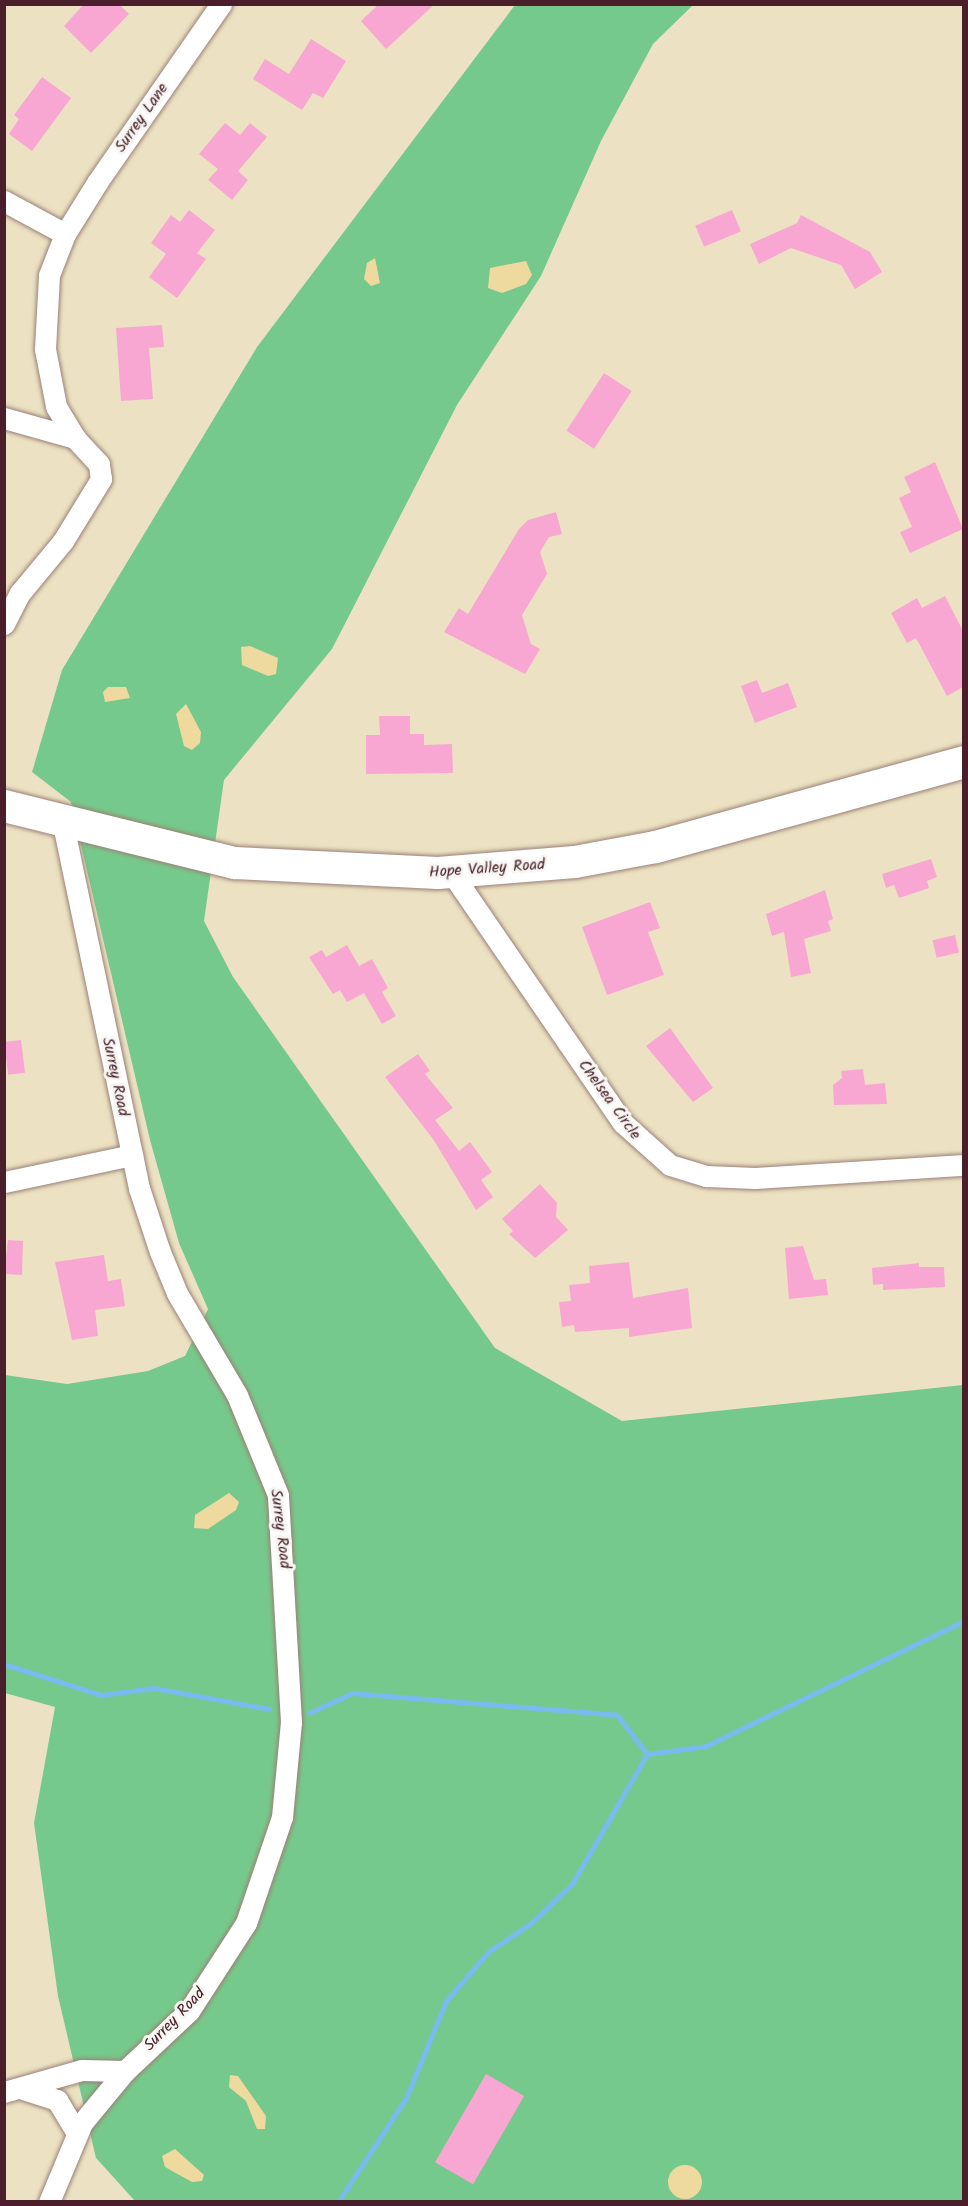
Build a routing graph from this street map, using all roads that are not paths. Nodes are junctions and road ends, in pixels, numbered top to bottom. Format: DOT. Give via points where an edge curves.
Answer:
graph roads {
  1 [pos="221,4"];
  2 [pos="4,201"];
  3 [pos="65,234"];
  4 [pos="4,418"];
  5 [pos="75,438"];
  6 [pos="4,624"];
  7 [pos="963,762"];
  8 [pos="4,806"];
  9 [pos="63,822"];
  10 [pos="451,872"];
  11 [pos="132,1155"];
  12 [pos="963,1165"];
  13 [pos="4,1182"];
  14 [pos="125,2071"];
  15 [pos="13,2090"];
  16 [pos="77,2133"];
  17 [pos="49,2202"];
  1 -- 3 [label="street, Surrey Lane"];
  2 -- 3 [label="street"];
  3 -- 5 [label="street, Surrey Lane" via="49,275 44,323 56,406"];
  4 -- 5 [label="street"];
  5 -- 6 [label="street, Surrey Lane" via="99,464 95,494 20,593"];
  7 -- 10 [label="main road, Hope Valley Road" via="656,847 575,862"];
  8 -- 9 [label="main road, Hope Valley Road"];
  9 -- 10 [label="main road, Hope Valley Road" via="235,863"];
  9 -- 11 [label="street, Surrey Road"];
  10 -- 12 [label="street, Chelsea Circle" via="623,1124 670,1165 706,1176 755,1178"];
  11 -- 13 [label="street"];
  11 -- 14 [label="street, Surrey Road" via="168,1275 237,1395 272,1472 284,1542 291,1722 282,1817 246,1923 189,2011"];
  14 -- 15 [label="street" via="82,2070"];
  14 -- 16 [label="street, Surrey Road"];
  15 -- 16 [label="street" via="57,2100"];
  16 -- 17 [label="street, Surrey Road"];
}
